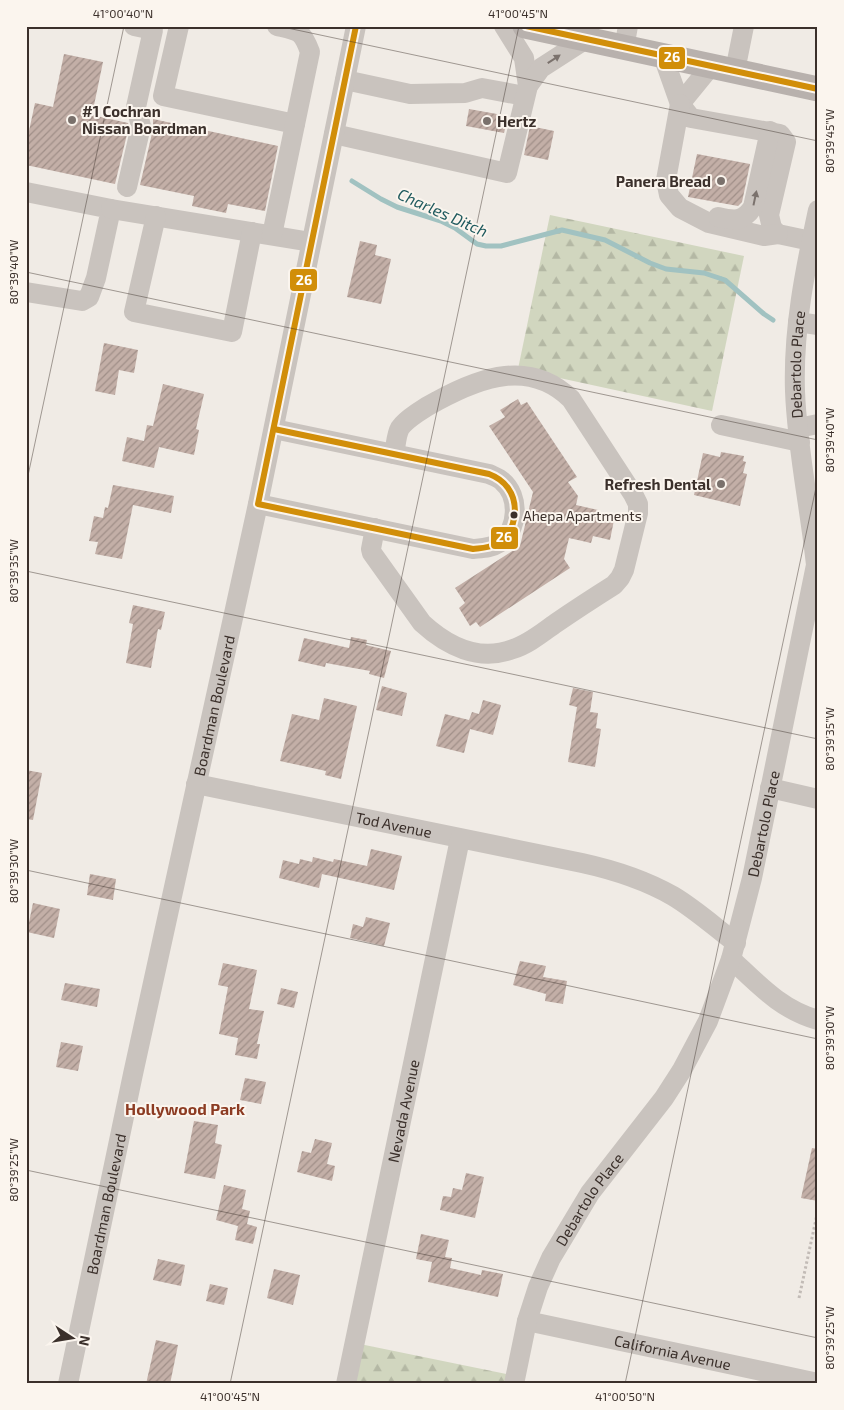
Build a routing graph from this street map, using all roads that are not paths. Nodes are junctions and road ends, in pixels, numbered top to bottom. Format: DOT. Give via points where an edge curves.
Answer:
graph roads {
  1 [pos="134,26"];
  2 [pos="180,26"];
  3 [pos="277,26"];
  4 [pos="356,26"];
  5 [pos="504,26"];
  6 [pos="744,26"];
  7 [pos="534,27"];
  8 [pos="626,37"];
  9 [pos="586,39"];
  10 [pos="663,56"];
  11 [pos="711,66"];
  12 [pos="735,71"];
  13 [pos="345,80"];
  14 [pos="818,89"];
  15 [pos="527,91"];
  16 [pos="680,104"];
  17 [pos="295,124"];
  18 [pos="770,132"];
  19 [pos="334,134"];
  20 [pos="127,187"];
  21 [pos="26,192"];
  22 [pos="111,209"];
  23 [pos="818,210"];
  24 [pos="156,216"];
  25 [pos="702,219"];
  26 [pos="252,232"];
  27 [pos="778,234"];
  28 [pos="272,235"];
  29 [pos="811,241"];
  30 [pos="312,242"];
  31 [pos="26,292"];
  32 [pos="798,322"];
  33 [pos="818,326"];
  34 [pos="818,424"];
  35 [pos="721,425"];
  36 [pos="274,429"];
  37 [pos="799,435"];
  38 [pos="394,454"];
  39 [pos="258,504"];
  40 [pos="375,528"];
  41 [pos="817,565"];
  42 [pos="196,784"];
  43 [pos="770,788"];
  44 [pos="818,799"];
  45 [pos="460,840"];
  46 [pos="734,951"];
  47 [pos="818,1020"];
  48 [pos="527,1321"];
  49 [pos="817,1380"];
  50 [pos="68,1384"];
  51 [pos="346,1384"];
  52 [pos="514,1384"];
  1 -- 20 [label="street" via="153,30 136,107 141,126"];
  2 -- 17 [label="street" via="163,96"];
  3 -- 17 [label="street" via="296,30 304,36 310,52"];
  4 -- 13 [label="street, Boardman Boulevard"];
  5 -- 15 [label="street" via="524,58"];
  6 -- 12 [label="street"];
  7 -- 9 [label="main road"];
  8 -- 9 [label="main road"];
  8 -- 10 [label="main road"];
  15 -- 9 [label="street, one-way" via="541,68"];
  10 -- 11 [label="main road"];
  10 -- 16 [label="street"];
  11 -- 12 [label="main road"];
  11 -- 16 [label="street"];
  12 -- 14 [label="main road"];
  13 -- 15 [label="street" via="410,94 465,93 482,88"];
  13 -- 19 [label="street, Boardman Boulevard"];
  15 -- 19 [label="street" via="507,173"];
  16 -- 18 [label="street" via="691,118"];
  16 -- 25 [label="street" via="666,180 669,194 680,208"];
  17 -- 28 [label="street"];
  25 -- 18 [label="street, one-way" via="711,215 740,219 748,215 753,207"];
  18 -- 27 [label="street" via="780,134 786,142 769,215 772,228"];
  19 -- 30 [label="street, Boardman Boulevard"];
  21 -- 22 [label="street"];
  22 -- 24 [label="street"];
  22 -- 31 [label="street" via="89,296 82,301"];
  23 -- 29 [label="street, Debartolo Place"];
  24 -- 26 [label="street"];
  24 -- 26 [label="street" via="134,312 232,332"];
  25 -- 27 [label="street" via="709,224 764,236"];
  26 -- 28 [label="street"];
  27 -- 29 [label="street"];
  28 -- 30 [label="street"];
  29 -- 32 [label="street, Debartolo Place"];
  30 -- 36 [label="street, Boardman Boulevard"];
  32 -- 33 [label="street"];
  32 -- 37 [label="street, Debartolo Place" via="795,390"];
  34 -- 37 [label="street"];
  35 -- 37 [label="street"];
  36 -- 38 [label="street"];
  36 -- 39 [label="street, Boardman Boulevard"];
  37 -- 41 [label="street, Debartolo Place"];
  38 -- 40 [label="street" via="489,474 502,481 511,492 515,518 501,542 489,548 473,549"];
  38 -- 40 [label="street" via="403,425 458,389 504,375 537,378 550,383 572,399 638,504 624,570 614,584 529,642 499,653 480,654 454,646 422,624 372,553"];
  39 -- 40 [label="street"];
  39 -- 42 [label="street, Boardman Boulevard"];
  41 -- 43 [label="street, Debartolo Place"];
  42 -- 45 [label="street, Tod Avenue"];
  42 -- 50 [label="street, Boardman Boulevard"];
  43 -- 44 [label="street"];
  43 -- 46 [label="street, Debartolo Place"];
  45 -- 46 [label="street, Tod Avenue" via="622,873 675,897"];
  45 -- 51 [label="street, Nevada Avenue"];
  46 -- 47 [label="street, Tod Avenue" via="779,1002"];
  46 -- 48 [label="street, Debartolo Place" via="708,1021 682,1070 579,1209 551,1258"];
  48 -- 49 [label="street, California Avenue"];
  48 -- 52 [label="street, Debartolo Place"];
}
